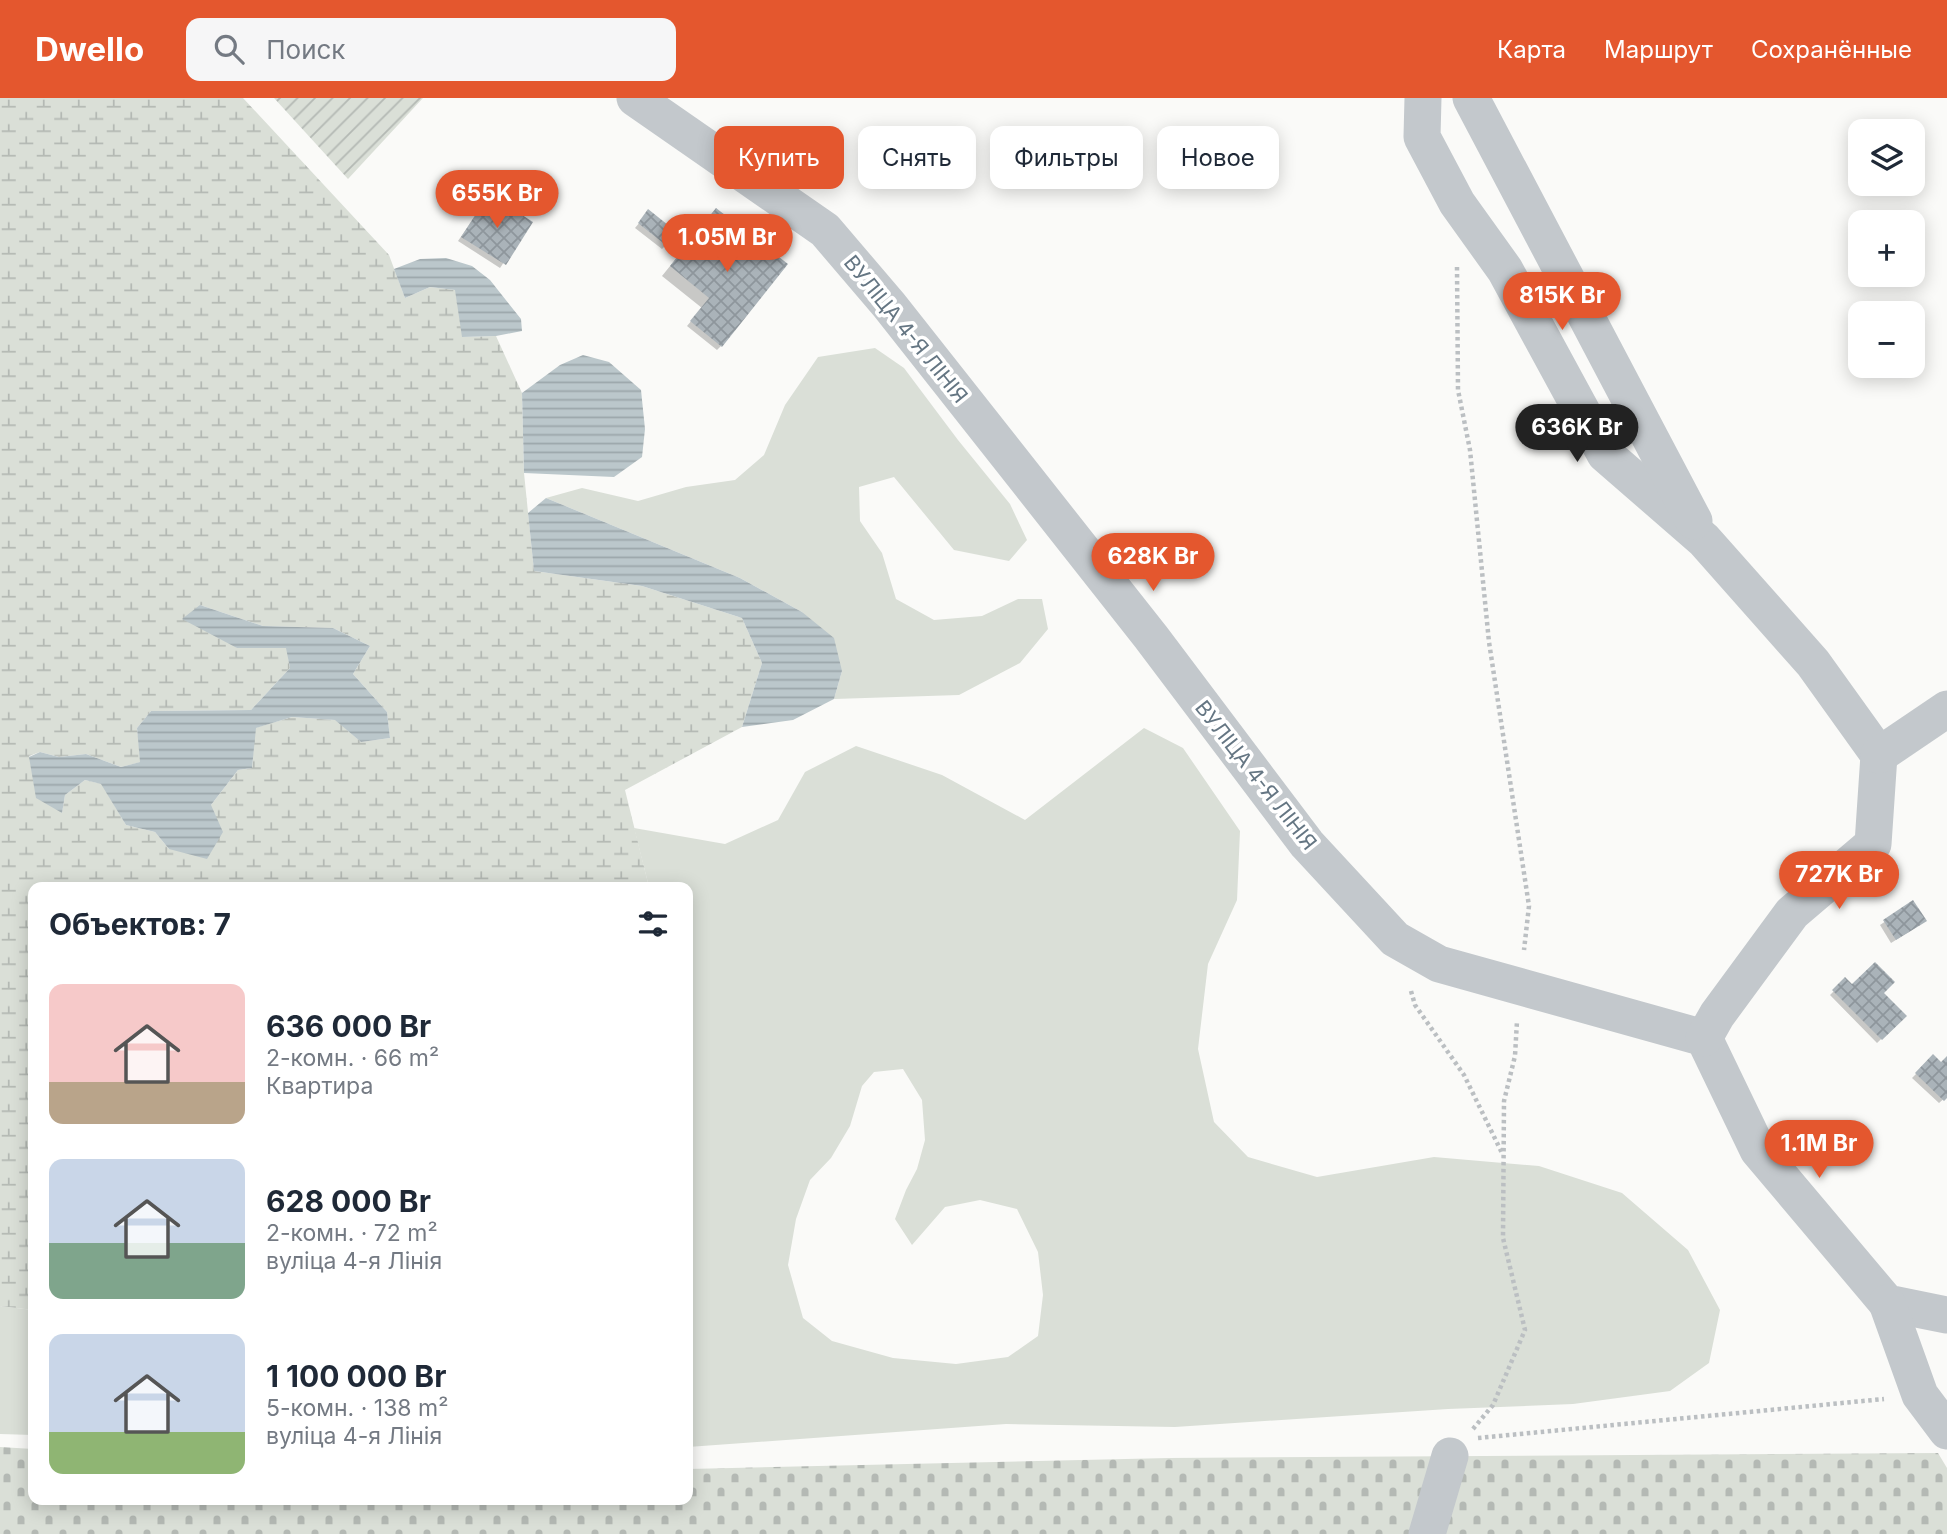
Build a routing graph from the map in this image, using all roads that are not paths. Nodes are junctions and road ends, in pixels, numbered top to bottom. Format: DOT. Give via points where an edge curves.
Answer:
graph roads {
  1 [pos="635,98"];
  2 [pos="1423,98"];
  3 [pos="1471,98"];
  4 [pos="1704,540"];
  5 [pos="1947,709"];
  6 [pos="1879,755"];
  7 [pos="1703,1038"];
  8 [pos="1887,1303"];
  9 [pos="1947,1315"];
  10 [pos="1947,1431"];
  11 [pos="1457,1448"];
  12 [pos="1427,1534"];
  1 -- 7 [label="street, ВУЛІЦА 4-Я ЛІНІЯ" via="825,230 889,304 1151,637 1307,844 1395,939 1439,964"];
  2 -- 4 [label="street" via="1422,137 1457,203 1505,270 1605,454"];
  3 -- 4 [label="street"];
  4 -- 6 [label="street" via="1813,663"];
  5 -- 6 [label="street"];
  6 -- 7 [label="street" via="1873,844 1792,913"];
  7 -- 8 [label="street" via="1758,1150"];
  8 -- 9 [label="street"];
  8 -- 10 [label="street" via="1920,1395"];
  11 -- 12 [label="street"];
}
